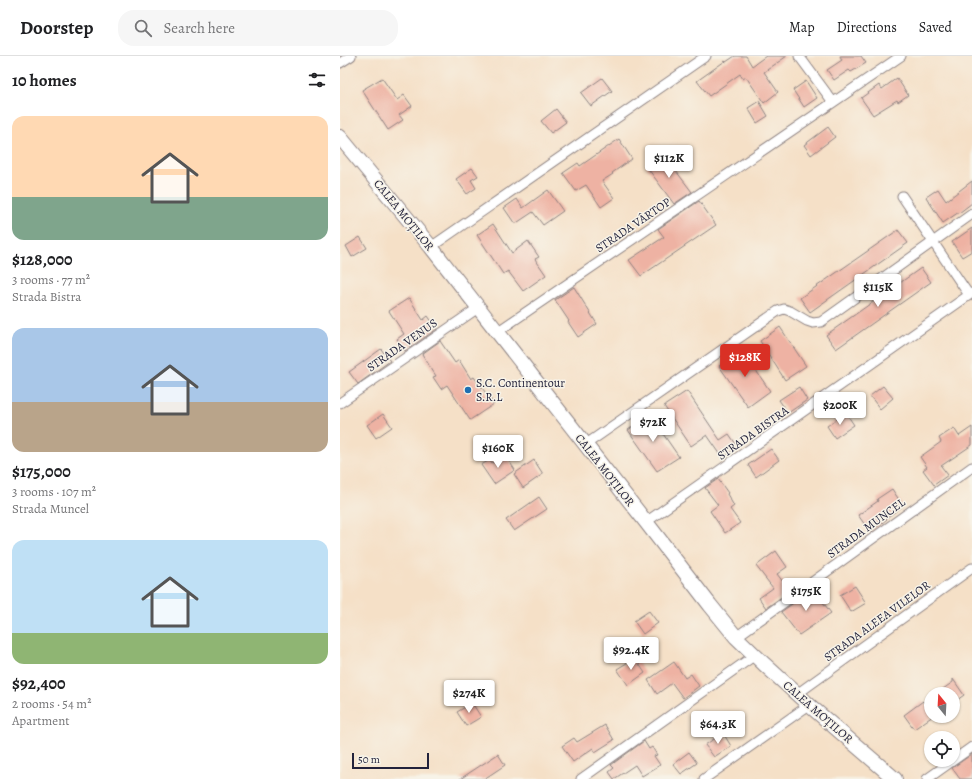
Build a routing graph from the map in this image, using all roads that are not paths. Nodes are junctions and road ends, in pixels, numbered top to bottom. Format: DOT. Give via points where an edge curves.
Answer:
graph roads {
  1 [pos="351,56"];
  2 [pos="706,56"];
  3 [pos="799,56"];
  4 [pos="901,56"];
  5 [pos="340,63"];
  6 [pos="833,102"];
  7 [pos="340,137"];
  8 [pos="902,196"];
  9 [pos="972,214"];
  10 [pos="933,242"];
  11 [pos="431,247"];
  12 [pos="971,294"];
  13 [pos="478,308"];
  14 [pos="497,332"];
  15 [pos="340,403"];
  16 [pos="585,445"];
  17 [pos="972,467"];
  18 [pos="646,522"];
  19 [pos="972,568"];
  20 [pos="736,637"];
  21 [pos="755,655"];
  22 [pos="797,694"];
  23 [pos="808,705"];
  24 [pos="972,747"];
  25 [pos="581,779"];
  26 [pos="704,779"];
  27 [pos="895,779"];
  28 [pos="927,779"];
  1 -- 5 [label="street"];
  2 -- 11 [label="street"];
  3 -- 6 [label="street"];
  4 -- 6 [label="street, STRADA VÂRTOP"];
  6 -- 14 [label="street, STRADA VÂRTOP"];
  7 -- 11 [label="main road, CALEA MOȚILOR"];
  8 -- 10 [label="street"];
  9 -- 10 [label="street"];
  10 -- 12 [label="street"];
  10 -- 16 [label="street" via="821,322 807,321 784,309 778,311"];
  11 -- 13 [label="main road, CALEA MOȚILOR"];
  12 -- 18 [label="street, STRADA BISTRA"];
  13 -- 14 [label="main road, CALEA MOȚILOR"];
  13 -- 15 [label="street, STRADA VENUS"];
  14 -- 16 [label="main road, CALEA MOȚILOR"];
  16 -- 18 [label="main road, CALEA MOȚILOR"];
  17 -- 20 [label="street, STRADA MUNCEL"];
  18 -- 20 [label="main road, CALEA MOȚILOR"];
  19 -- 22 [label="street, STRADA ALEEA VILELOR"];
  20 -- 21 [label="main road, CALEA MOȚILOR"];
  21 -- 22 [label="main road, CALEA MOȚILOR"];
  21 -- 25 [label="street"];
  22 -- 23 [label="main road, CALEA MOȚILOR"];
  23 -- 26 [label="street"];
  23 -- 27 [label="main road, CALEA MOȚILOR"];
  24 -- 28 [label="street"];
}
